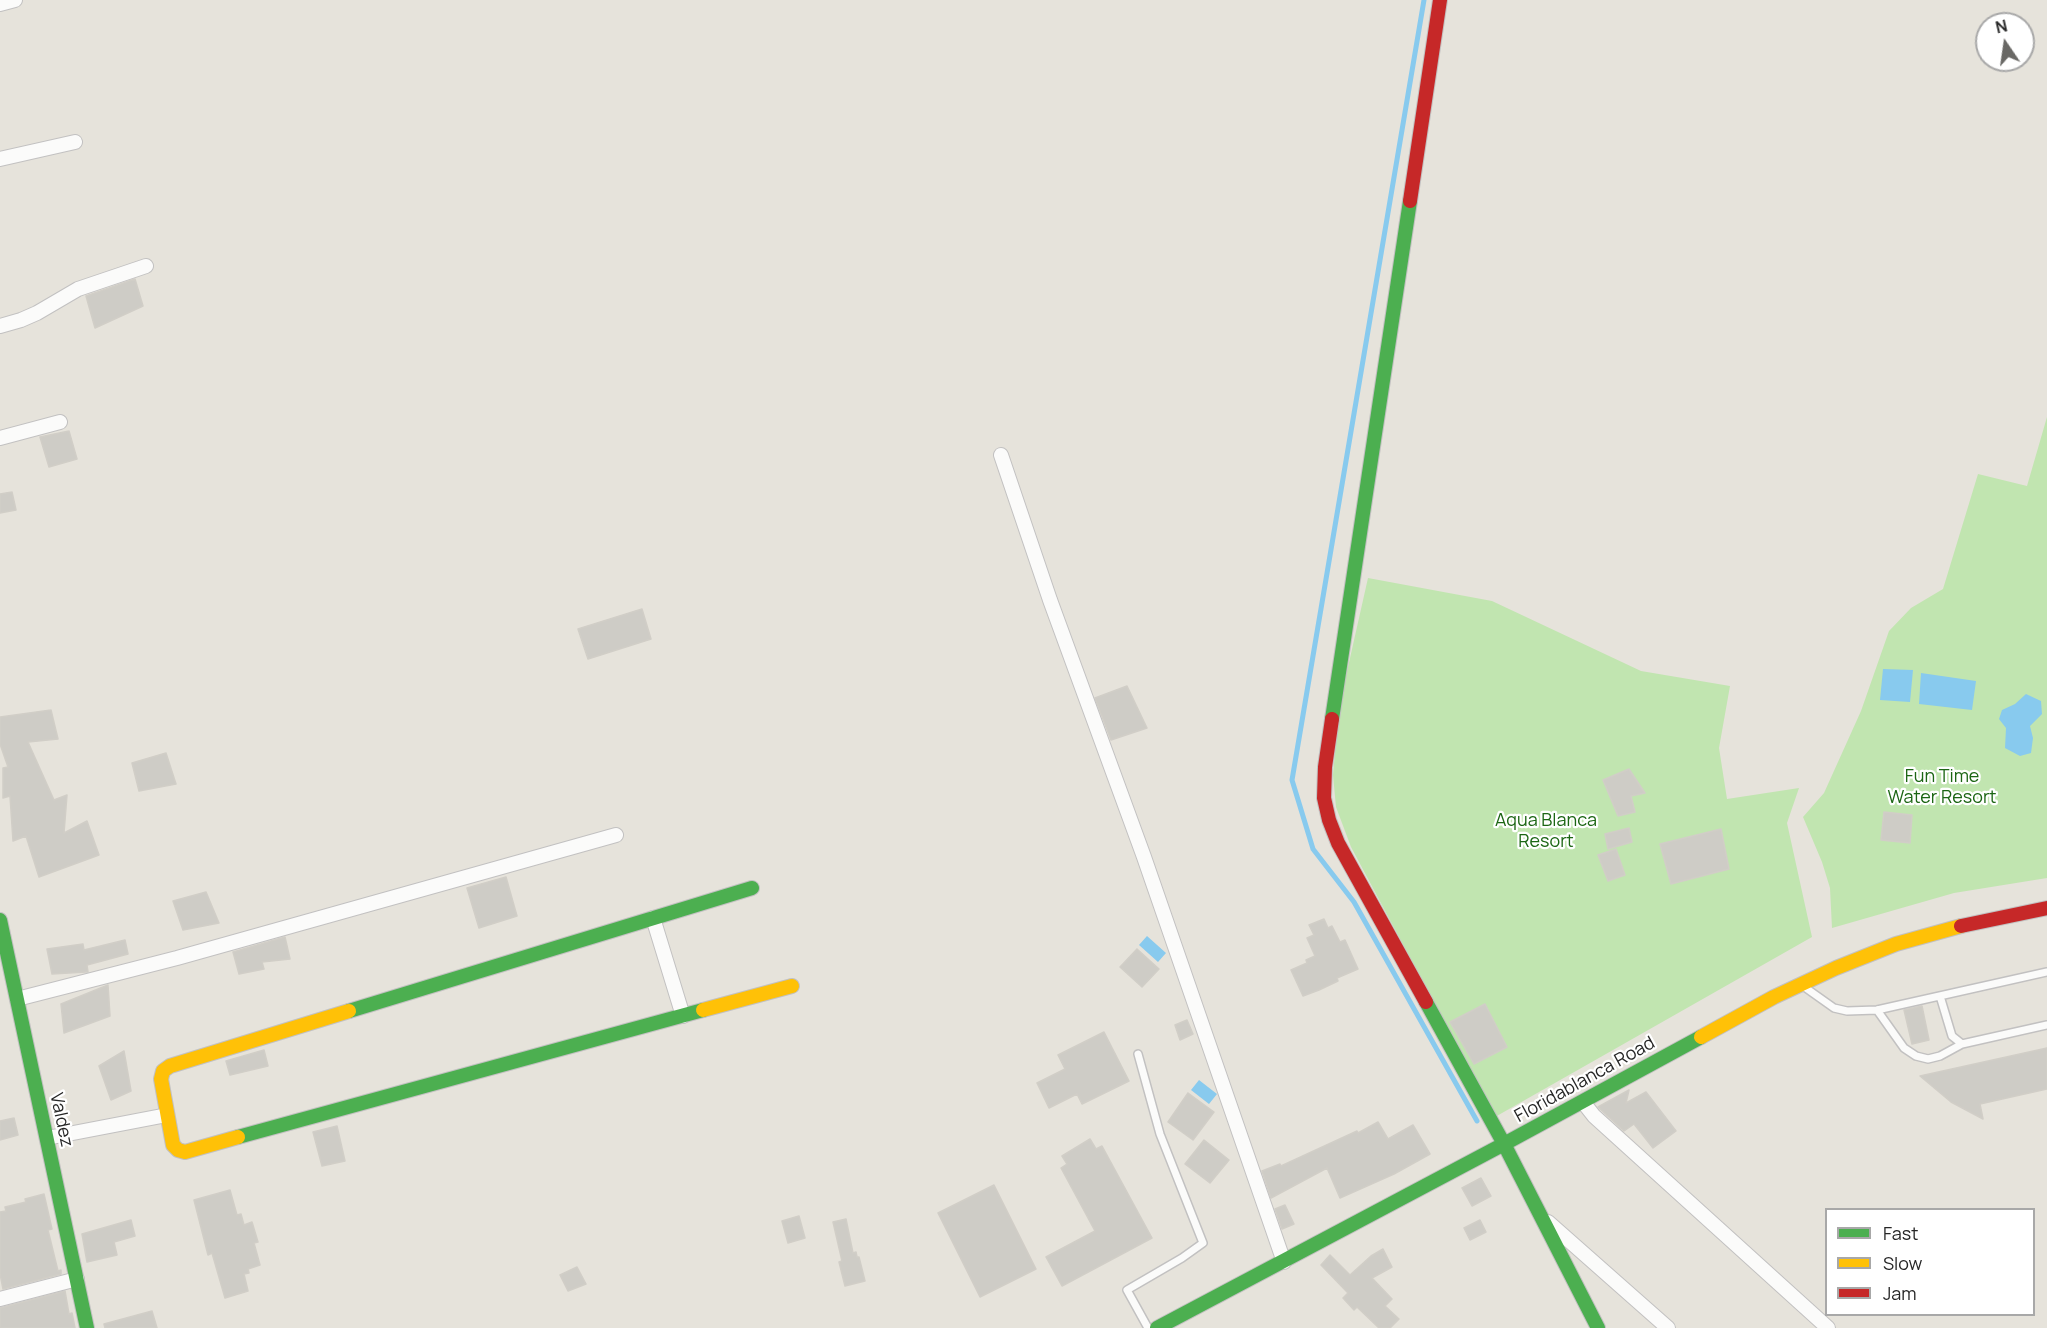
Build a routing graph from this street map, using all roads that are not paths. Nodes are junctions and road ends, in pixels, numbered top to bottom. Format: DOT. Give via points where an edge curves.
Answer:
graph roads {
  1 [pos="15,0"];
  2 [pos="1440,0"];
  3 [pos="0,3"];
  4 [pos="75,142"];
  5 [pos="0,159"];
  6 [pos="146,266"];
  7 [pos="0,326"];
  8 [pos="60,422"];
  9 [pos="0,438"];
  10 [pos="1001,455"];
  11 [pos="616,835"];
  12 [pos="752,888"];
  13 [pos="2047,908"];
  14 [pos="653,918"];
  15 [pos="0,920"];
  16 [pos="2047,972"];
  17 [pos="1800,985"];
  18 [pos="792,986"];
  19 [pos="1940,996"];
  20 [pos="16,999"];
  21 [pos="1877,1010"];
  22 [pos="683,1016"];
  23 [pos="2047,1025"];
  24 [pos="1962,1044"];
  25 [pos="1138,1054"];
  26 [pos="1583,1102"];
  27 [pos="167,1115"];
  28 [pos="47,1138"];
  29 [pos="1504,1144"];
  30 [pos="1542,1217"];
  31 [pos="1284,1262"];
  32 [pos="77,1279"];
  33 [pos="0,1299"];
  34 [pos="87,1328"];
  35 [pos="1148,1328"];
  36 [pos="1157,1328"];
  37 [pos="1598,1328"];
  38 [pos="1668,1328"];
  39 [pos="1828,1328"];
  1 -- 3 [label="street"];
  2 -- 29 [label="street" via="1327,755 1324,798 1338,843"];
  4 -- 5 [label="street"];
  6 -- 7 [label="street" via="78,289 37,313"];
  8 -- 9 [label="street"];
  10 -- 31 [label="street"];
  11 -- 20 [label="street"];
  12 -- 14 [label="street"];
  13 -- 17 [label="street, Floridablanca Road" via="1896,944"];
  14 -- 22 [label="street"];
  14 -- 27 [label="street" via="170,1066 163,1071 161,1080"];
  15 -- 20 [label="street, Valdez"];
  16 -- 19 [label="lane"];
  17 -- 21 [label="lane" via="1834,1008"];
  17 -- 26 [label="street, Floridablanca Road"];
  18 -- 22 [label="street"];
  19 -- 21 [label="lane"];
  19 -- 24 [label="lane" via="1952,1036"];
  20 -- 28 [label="street, Valdez"];
  21 -- 24 [label="lane" via="1904,1048 1916,1056 1941,1056"];
  22 -- 27 [label="street" via="186,1152 173,1145"];
  23 -- 24 [label="lane"];
  25 -- 35 [label="lane" via="1161,1134 1203,1243 1127,1290"];
  26 -- 29 [label="street, Floridablanca Road"];
  26 -- 39 [label="street" via="1617,1138"];
  27 -- 28 [label="street"];
  28 -- 32 [label="street, Valdez"];
  29 -- 30 [label="street"];
  29 -- 31 [label="street, Floridablanca Road"];
  30 -- 37 [label="street"];
  30 -- 38 [label="street"];
  31 -- 36 [label="street, Floridablanca Road"];
  32 -- 33 [label="street"];
  32 -- 34 [label="street, Valdez"];
}
